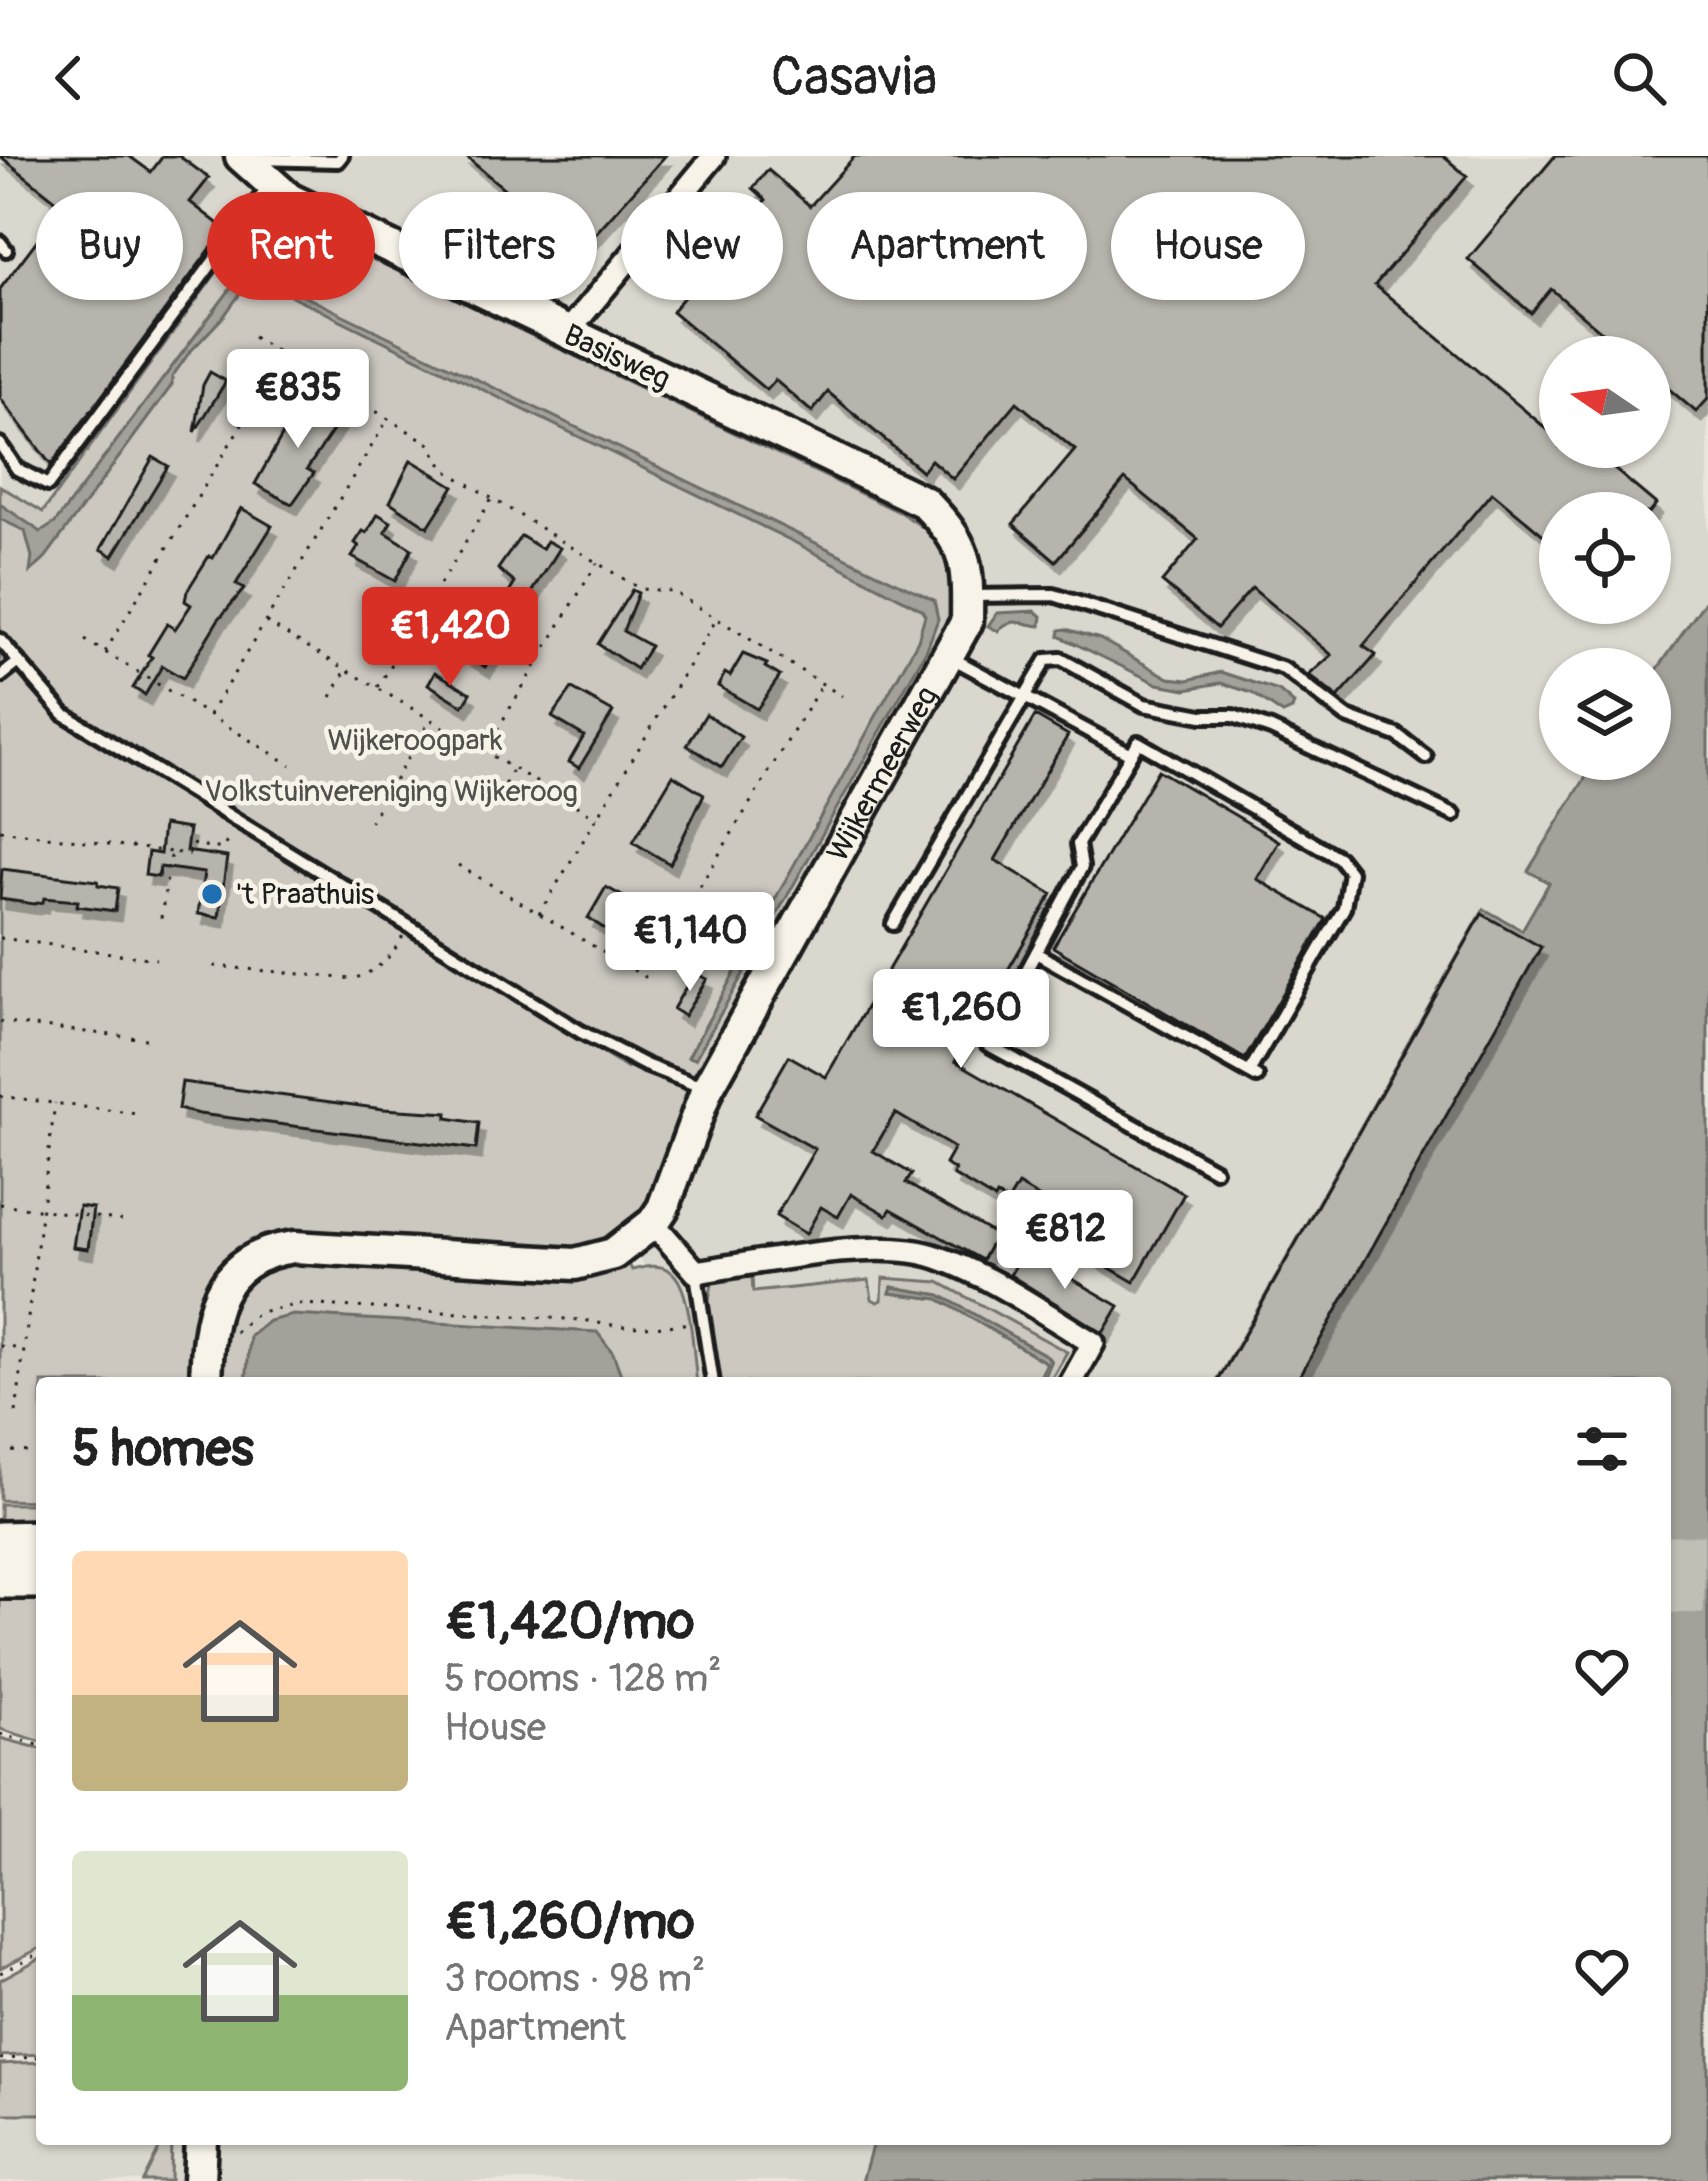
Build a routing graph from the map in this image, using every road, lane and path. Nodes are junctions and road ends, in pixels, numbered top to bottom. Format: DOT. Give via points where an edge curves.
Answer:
graph roads {
  1 [pos="342,156"];
  2 [pos="714,156"];
  3 [pos="242,157"];
  4 [pos="271,183"];
  5 [pos="567,333"];
  6 [pos="253,337"];
  7 [pos="283,355"];
  8 [pos="388,419"];
  9 [pos="0,444"];
  10 [pos="492,499"];
  11 [pos="597,562"];
  12 [pos="967,586"];
  13 [pos="716,619"];
  14 [pos="266,622"];
  15 [pos="0,640"];
  16 [pos="85,640"];
  17 [pos="105,652"];
  18 [pos="948,655"];
  19 [pos="19,662"];
  20 [pos="346,670"];
  21 [pos="0,677"];
  22 [pos="823,684"];
  23 [pos="377,688"];
  24 [pos="842,696"];
  25 [pos="1023,696"];
  26 [pos="331,698"];
  27 [pos="209,715"];
  28 [pos="430,720"];
  29 [pos="484,752"];
  30 [pos="1131,754"];
  31 [pos="1426,757"];
  32 [pos="291,765"];
  33 [pos="513,769"];
  34 [pos="499,795"];
  35 [pos="1454,815"];
  36 [pos="597,818"];
  37 [pos="370,822"];
  38 [pos="0,830"];
  39 [pos="224,849"];
  40 [pos="171,852"];
  41 [pos="458,866"];
  42 [pos="539,914"];
  43 [pos="161,918"];
  44 [pos="893,924"];
  45 [pos="0,938"];
  46 [pos="401,939"];
  47 [pos="1036,953"];
  48 [pos="156,959"];
  49 [pos="214,966"];
  50 [pos="0,1022"];
  51 [pos="146,1039"];
  52 [pos="707,1089"];
  53 [pos="0,1096"];
  54 [pos="55,1103"];
  55 [pos="137,1114"];
  56 [pos="1215,1170"];
  57 [pos="0,1204"];
  58 [pos="42,1210"];
  59 [pos="125,1221"];
  60 [pos="653,1223"];
  61 [pos="696,1272"];
  62 [pos="704,1321"];
  63 [pos="225,1342"];
  64 [pos="0,1346"];
  65 [pos="24,1349"];
  66 [pos="206,1377"];
  67 [pos="712,1377"];
  68 [pos="1074,1377"];
  69 [pos="16,1413"];
  70 [pos="0,1451"];
  71 [pos="36,1452"];
  72 [pos="36,1541"];
  73 [pos="0,1542"];
  74 [pos="0,1578"];
  75 [pos="36,1578"];
  76 [pos="0,1734"];
  77 [pos="36,1744"];
  78 [pos="36,1955"];
  79 [pos="0,1973"];
  80 [pos="36,2057"];
  81 [pos="0,2059"];
  82 [pos="200,2145"];
  83 [pos="200,2181"];
  1 -- 3 [label="lane"];
  2 -- 5 [label="street"];
  3 -- 4 [label="street, Basisweg"];
  4 -- 5 [label="street, Basisweg" via="289,199"];
  4 -- 9 [label="lane" via="48,485 17,469"];
  5 -- 12 [label="street, Basisweg" via="924,502 957,536"];
  6 -- 7 [label="path"];
  7 -- 8 [label="path"];
  7 -- 17 [label="path"];
  8 -- 10 [label="path"];
  8 -- 14 [label="path"];
  10 -- 11 [label="path"];
  10 -- 23 [label="path"];
  11 -- 13 [label="path" via="640,589 672,591"];
  11 -- 29 [label="path"];
  12 -- 18 [label="street, Wijkermeerweg" via="967,621"];
  12 -- 31 [label="lane" via="1054,595 1284,669 1347,717 1397,735"];
  13 -- 22 [label="path"];
  13 -- 36 [label="path"];
  14 -- 20 [label="path"];
  14 -- 27 [label="path"];
  15 -- 19 [label="lane"];
  16 -- 17 [label="path"];
  17 -- 27 [label="path"];
  18 -- 25 [label="lane"];
  18 -- 52 [label="street, Wijkermeerweg"];
  19 -- 21 [label="lane"];
  19 -- 52 [label="lane" via="64,714 581,1032"];
  20 -- 23 [label="path"];
  20 -- 26 [label="path"];
  22 -- 24 [label="path"];
  22 -- 42 [label="path" via="644,977"];
  23 -- 28 [label="path"];
  25 -- 30 [label="lane"];
  25 -- 35 [label="lane" via="1046,660 1061,659 1144,705 1271,729"];
  25 -- 44 [label="lane"];
  27 -- 32 [label="path"];
  28 -- 29 [label="path"];
  28 -- 37 [label="path"];
  29 -- 33 [label="path"];
  30 -- 47 [label="lane" via="1078,844 1082,867"];
  30 -- 47 [label="lane" via="1138,742 1339,858 1350,872 1344,908 1253,1074"];
  33 -- 34 [label="path"];
  33 -- 36 [label="path"];
  36 -- 42 [label="path"];
  38 -- 40 [label="path"];
  39 -- 40 [label="path" via="191,844 189,854"];
  40 -- 43 [label="path"];
  41 -- 42 [label="path"];
  45 -- 48 [label="path"];
  46 -- 49 [label="path" via="390,958 352,979"];
  47 -- 56 [label="lane" via="987,1043"];
  50 -- 51 [label="path"];
  52 -- 60 [label="street, Wijkermeerweg"];
  53 -- 54 [label="path"];
  54 -- 55 [label="path"];
  54 -- 58 [label="path"];
  57 -- 58 [label="path"];
  58 -- 59 [label="path"];
  58 -- 65 [label="path"];
  60 -- 61 [label="street"];
  60 -- 66 [label="street, Wijkermeerweg" via="613,1254 575,1264 274,1251 239,1271 212,1307"];
  61 -- 62 [label="lane"];
  61 -- 68 [label="street" via="883,1250 934,1255 1093,1342"];
  62 -- 63 [label="path" via="625,1326 301,1304 259,1312"];
  62 -- 67 [label="lane"];
  64 -- 65 [label="path"];
  65 -- 69 [label="path"];
  70 -- 71 [label="path"];
  72 -- 73 [label="highway"];
  74 -- 75 [label="highway"];
  76 -- 77 [label="path"];
  78 -- 79 [label="path"];
  80 -- 81 [label="path"];
  82 -- 83 [label="street"];
}
